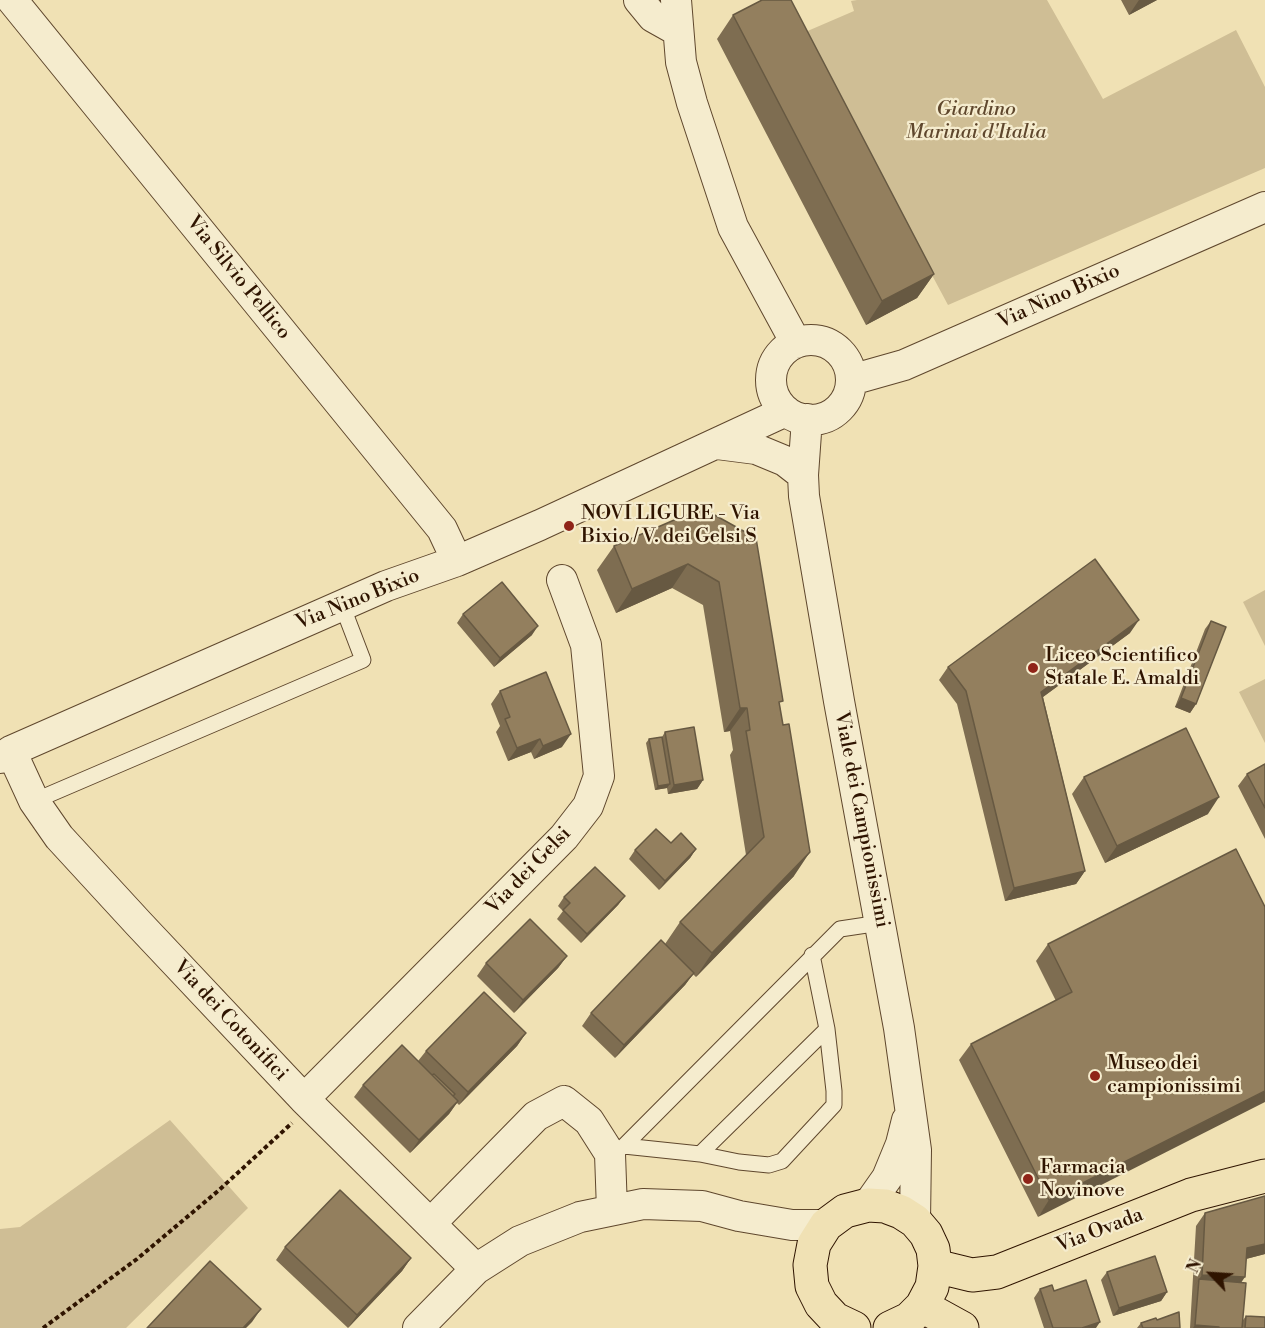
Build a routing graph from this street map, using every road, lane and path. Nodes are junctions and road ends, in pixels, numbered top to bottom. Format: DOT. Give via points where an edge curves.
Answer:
graph roads {
  1 [pos="12,0"];
  2 [pos="639,0"];
  3 [pos="676,0"];
  4 [pos="678,32"];
  5 [pos="1265,207"];
  6 [pos="796,342"];
  7 [pos="851,380"];
  8 [pos="797,415"];
  9 [pos="717,444"];
  10 [pos="803,475"];
  11 [pos="458,561"];
  12 [pos="562,580"];
  13 [pos="342,605"];
  14 [pos="6,754"];
  15 [pos="34,801"];
  16 [pos="880,923"];
  17 [pos="812,955"];
  18 [pos="827,1029"];
  19 [pos="911,1106"];
  20 [pos="298,1111"];
  21 [pos="617,1150"];
  22 [pos="700,1154"];
  23 [pos="1265,1176"];
  24 [pos="868,1205"];
  25 [pos="612,1210"];
  26 [pos="739,1216"];
  27 [pos="915,1221"];
  28 [pos="431,1223"];
  29 [pos="826,1225"];
  30 [pos="810,1265"];
  31 [pos="936,1266"];
  32 [pos="476,1269"];
  33 [pos="922,1306"];
  34 [pos="818,1316"];
  35 [pos="43,1328"];
  36 [pos="418,1328"];
  37 [pos="854,1328"];
  38 [pos="890,1328"];
  39 [pos="962,1328"];
  1 -- 11 [label="street, Via Silvio Pellico" via="442,529"];
  2 -- 4 [label="street" via="653,17"];
  3 -- 4 [label="street"];
  4 -- 6 [label="street" via="692,103 734,227"];
  5 -- 7 [label="street, Via Nino Bixio" via="904,365"];
  6 -- 7 [label="street" via="818,340 838,350 850,369"];
  6 -- 8 [label="street" via="775,361 771,388 777,401"];
  7 -- 8 [label="street" via="847,396 837,410 823,418"];
  8 -- 9 [label="street, Via Nino Bixio"];
  8 -- 10 [label="street, Viale dei Campionissimi"];
  9 -- 10 [label="street" via="756,449 785,461"];
  9 -- 11 [label="street, Via Nino Bixio"];
  10 -- 16 [label="street, Viale dei Campionissimi"];
  11 -- 13 [label="street, Via Nino Bixio"];
  12 -- 20 [label="street, Via dei Gelsi" via="586,645 599,776 588,806 564,837"];
  13 -- 14 [label="street, Via Nino Bixio"];
  13 -- 15 [label="lane" via="363,660"];
  14 -- 15 [label="street, Via dei Cotonifici"];
  15 -- 20 [label="street, Via dei Cotonifici" via="67,846"];
  16 -- 17 [label="lane" via="840,929"];
  16 -- 19 [label="street, Viale dei Campionissimi"];
  17 -- 18 [label="lane"];
  17 -- 21 [label="lane"];
  18 -- 22 [label="lane"];
  18 -- 22 [label="lane" via="834,1105 782,1161 769,1165"];
  19 -- 24 [label="street" via="887,1178"];
  19 -- 27 [label="street, Viale dei Campionissimi" via="916,1150"];
  20 -- 28 [label="street, Via dei Cotonifici"];
  20 -- 35 [label="path" via="218,1191 137,1259"];
  21 -- 22 [label="lane"];
  21 -- 25 [label="street"];
  21 -- 28 [label="street" via="564,1101 536,1116"];
  23 -- 31 [label="main road, Via Ovada" via="1191,1195 997,1272 972,1275"];
  24 -- 27 [label="main road" via="885,1206"];
  24 -- 29 [label="main road" via="845,1211"];
  25 -- 26 [label="street" via="643,1204 682,1205"];
  25 -- 32 [label="street" via="580,1217 520,1241"];
  26 -- 29 [label="street" via="792,1226"];
  26 -- 30 [label="street" via="788,1243"];
  27 -- 31 [label="main road" via="929,1242"];
  28 -- 32 [label="street, Via dei Cotonifici"];
  29 -- 30 [label="main road" via="814,1244"];
  30 -- 34 [label="main road"];
  31 -- 33 [label="main road" via="932,1287"];
  32 -- 36 [label="street"];
  33 -- 38 [label="main road" via="909,1319"];
  33 -- 39 [label="main road"];
  34 -- 37 [label="main road"];
}
